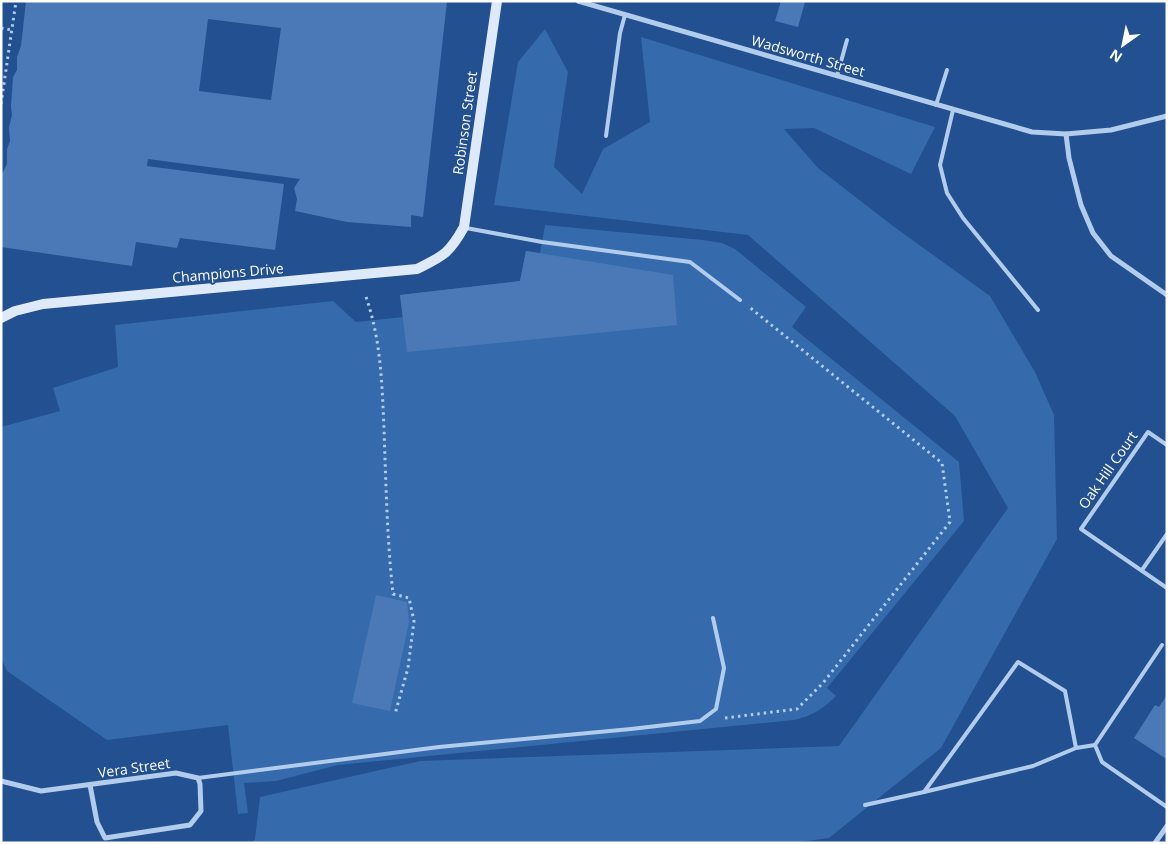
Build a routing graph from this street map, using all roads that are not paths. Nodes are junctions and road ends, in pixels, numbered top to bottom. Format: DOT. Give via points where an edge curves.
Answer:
graph roads {
  1 [pos="498,1"];
  2 [pos="578,1"];
  3 [pos="625,15"];
  4 [pos="847,40"];
  5 [pos="947,70"];
  6 [pos="837,76"];
  7 [pos="936,105"];
  8 [pos="953,110"];
  9 [pos="1167,116"];
  10 [pos="1066,134"];
  11 [pos="606,136"];
  12 [pos="464,228"];
  13 [pos="453,247"];
  14 [pos="1167,295"];
  15 [pos="740,300"];
  16 [pos="1038,310"];
  17 [pos="1,318"];
  18 [pos="1167,444"];
  19 [pos="1167,534"];
  20 [pos="1142,570"];
  21 [pos="1167,588"];
  22 [pos="713,618"];
  23 [pos="1162,645"];
  24 [pos="1095,744"];
  25 [pos="1076,748"];
  26 [pos="198,778"];
  27 [pos="1,781"];
  28 [pos="90,785"];
  29 [pos="924,792"];
  30 [pos="865,805"];
  31 [pos="1167,807"];
  32 [pos="1167,826"];
  33 [pos="1155,843"];
  1 -- 12 [label="street, Robinson Street"];
  2 -- 3 [label="street, Wadsworth Street"];
  3 -- 6 [label="street, Wadsworth Street"];
  3 -- 11 [label="lane"];
  4 -- 6 [label="lane"];
  5 -- 7 [label="lane"];
  6 -- 7 [label="street, Wadsworth Street"];
  7 -- 8 [label="street, Wadsworth Street"];
  8 -- 10 [label="street, Wadsworth Street" via="1032,132"];
  8 -- 16 [label="lane" via="940,165 947,193 963,218"];
  9 -- 10 [label="street, Wadsworth Street" via="1112,130"];
  10 -- 14 [label="street" via="1081,205 1093,233 1111,256"];
  12 -- 13 [label="street, Robinson Street"];
  12 -- 15 [label="lane" via="690,262"];
  13 -- 17 [label="street, Champions Drive" via="417,269 71,300 34,306"];
  18 -- 20 [label="lane, Oak Hill Court" via="1148,432 1082,529"];
  19 -- 20 [label="lane"];
  20 -- 21 [label="lane, Oak Hill Court"];
  22 -- 26 [label="lane" via="724,668 716,709 700,722 439,747"];
  23 -- 24 [label="lane"];
  24 -- 25 [label="lane"];
  24 -- 31 [label="lane" via="1102,762"];
  25 -- 29 [label="lane" via="1033,766"];
  25 -- 29 [label="lane" via="1065,691 1018,662"];
  26 -- 28 [label="street, Vera Street" via="176,773"];
  26 -- 28 [label="street, Vera Street" via="201,811 190,825 105,838 97,822"];
  27 -- 28 [label="street, Vera Street" via="41,792"];
  29 -- 30 [label="lane"];
  32 -- 33 [label="street"];
}
